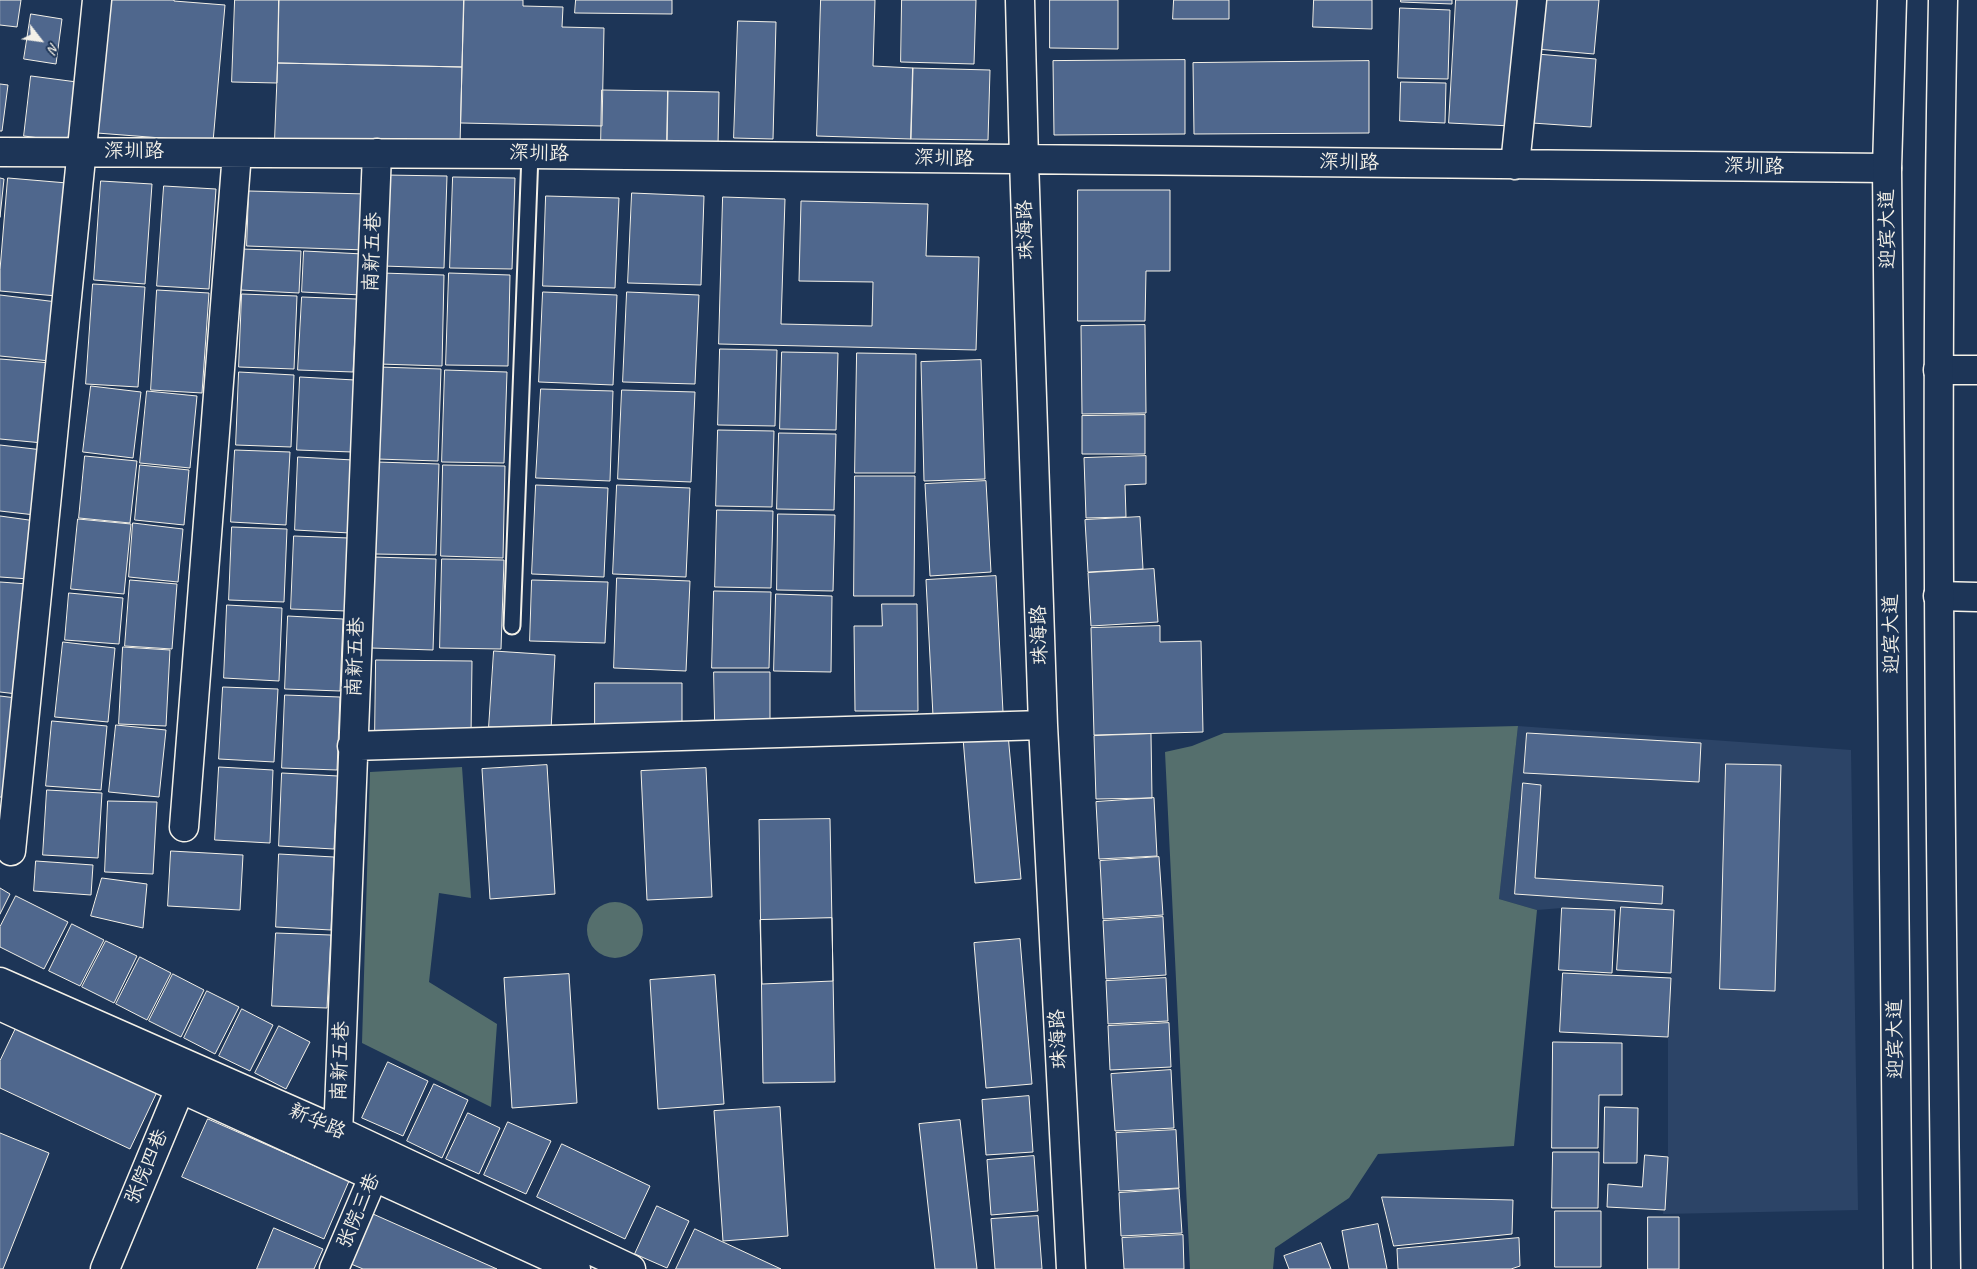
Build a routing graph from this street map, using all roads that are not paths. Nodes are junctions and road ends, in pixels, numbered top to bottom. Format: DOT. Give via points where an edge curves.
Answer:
graph roads {
  1 [pos="97,0"];
  2 [pos="1020,0"];
  3 [pos="1030,0"];
  4 [pos="1532,0"];
  5 [pos="1892,0"];
  6 [pos="1943,0"];
  7 [pos="0,152"];
  8 [pos="83,152"];
  9 [pos="237,153"];
  10 [pos="377,154"];
  11 [pos="530,154"];
  12 [pos="1029,160"];
  13 [pos="1514,165"];
  14 [pos="1887,168"];
  15 [pos="1938,370"];
  16 [pos="1977,370"];
  17 [pos="1938,596"];
  18 [pos="1977,597"];
  19 [pos="512,626"];
  20 [pos="1043,725"];
  21 [pos="352,746"];
  22 [pos="184,827"];
  23 [pos="11,851"];
  24 [pos="4,1002"];
  25 [pos="185,1077"];
  26 [pos="338,1131"];
  27 [pos="337,1160"];
  28 [pos="378,1164"];
  29 [pos="570,1260"];
  30 [pos="105,1269"];
  31 [pos="334,1269"];
  32 [pos="632,1269"];
  33 [pos="1071,1269"];
  34 [pos="1081,1269"];
  35 [pos="1898,1269"];
  36 [pos="1946,1269"];
  1 -- 8 [label="street"];
  2 -- 12 [label="street, 珠海路"];
  3 -- 12 [label="street, 珠海路"];
  4 -- 13 [label="street"];
  5 -- 14 [label="street, 迎宾大道"];
  6 -- 15 [label="street"];
  7 -- 8 [label="street, 深圳路"];
  8 -- 9 [label="street, 深圳路"];
  8 -- 23 [label="street"];
  9 -- 10 [label="street, 深圳路"];
  9 -- 22 [label="street"];
  10 -- 11 [label="street, 深圳路"];
  10 -- 21 [label="street, 南新五巷"];
  11 -- 12 [label="street, 深圳路"];
  11 -- 19 [label="lane"];
  12 -- 13 [label="street, 深圳路"];
  12 -- 20 [label="street, 珠海路"];
  12 -- 34 [label="street, 珠海路"];
  13 -- 14 [label="street, 深圳路"];
  14 -- 35 [label="street, 迎宾大道"];
  15 -- 16 [label="street"];
  15 -- 17 [label="street"];
  17 -- 18 [label="street"];
  17 -- 36 [label="street"];
  20 -- 21 [label="street"];
  20 -- 33 [label="street, 珠海路"];
  21 -- 26 [label="street, 南新五巷"];
  24 -- 25 [label="street, 新华路"];
  25 -- 26 [label="street, 新华路"];
  25 -- 27 [label="street, 新华路"];
  25 -- 30 [label="street, 张院四巷"];
  26 -- 27 [label="street, 南新五巷"];
  26 -- 28 [label="street, 新华路"];
  27 -- 28 [label="street, 新华路"];
  28 -- 29 [label="street, 新华路"];
  28 -- 31 [label="street, 张院三巷"];
  29 -- 32 [label="street, 新华路"];
}
